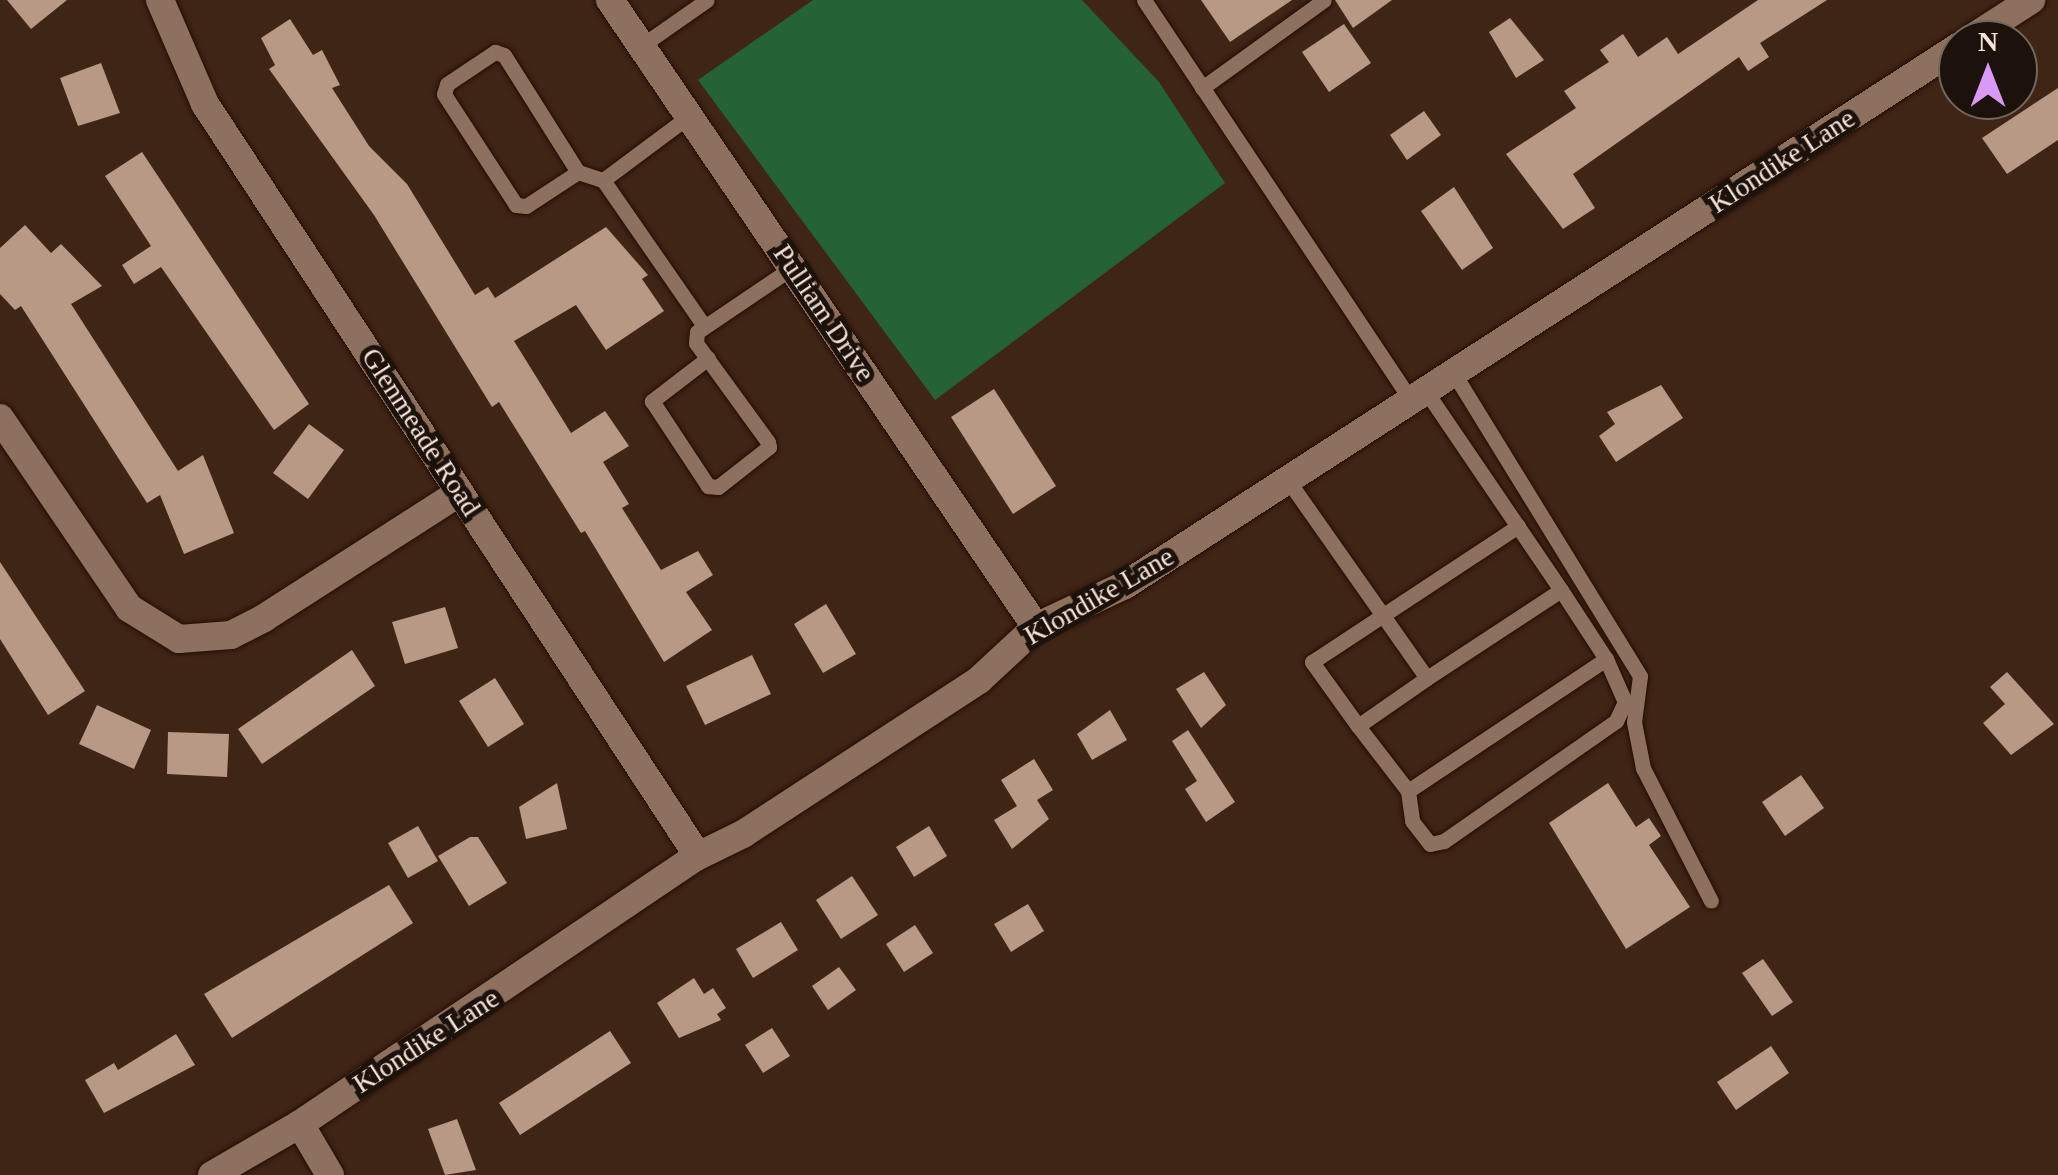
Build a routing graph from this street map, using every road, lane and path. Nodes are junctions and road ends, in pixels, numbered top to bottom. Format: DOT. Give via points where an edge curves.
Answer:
graph roads {
  1 [pos="160,0"];
  2 [pos="610,0"];
  3 [pos="707,0"];
  4 [pos="1144,0"];
  5 [pos="1324,0"];
  6 [pos="2031,0"];
  7 [pos="2000,20"];
  8 [pos="641,46"];
  9 [pos="1938,60"];
  10 [pos="1202,88"];
  11 [pos="689,116"];
  12 [pos="578,172"];
  13 [pos="603,180"];
  14 [pos="793,267"];
  15 [pos="702,324"];
  16 [pos="708,358"];
  17 [pos="1453,372"];
  18 [pos="1418,395"];
  19 [pos="0,418"];
  20 [pos="1288,479"];
  21 [pos="457,494"];
  22 [pos="1518,526"];
  23 [pos="1561,590"];
  24 [pos="1381,613"];
  25 [pos="1036,628"];
  26 [pos="1606,659"];
  27 [pos="1427,678"];
  28 [pos="1358,726"];
  29 [pos="1408,791"];
  30 [pos="698,856"];
  31 [pos="1711,902"];
  32 [pos="300,1124"];
  33 [pos="212,1175"];
  34 [pos="330,1175"];
  1 -- 21 [label="street, Glenmeade Road" via="204,104"];
  2 -- 8 [label="street, Pulliam Drive"];
  3 -- 8 [label="lane"];
  4 -- 10 [label="lane"];
  5 -- 10 [label="lane"];
  6 -- 7 [label="street"];
  8 -- 11 [label="street, Pulliam Drive"];
  9 -- 17 [label="street, Klondike Lane"];
  10 -- 18 [label="lane"];
  11 -- 13 [label="lane"];
  11 -- 14 [label="street, Pulliam Drive"];
  12 -- 12 [label="lane" via="504,55 495,52 447,84 444,94 516,205 526,206"];
  12 -- 13 [label="lane"];
  13 -- 15 [label="lane"];
  14 -- 15 [label="lane"];
  14 -- 25 [label="street, Pulliam Drive"];
  15 -- 16 [label="lane" via="696,343"];
  16 -- 16 [label="lane" via="770,446 718,487 708,486 652,401"];
  17 -- 18 [label="street, Klondike Lane"];
  17 -- 31 [label="lane" via="1640,676 1634,722 1644,768"];
  18 -- 20 [label="street, Klondike Lane"];
  18 -- 22 [label="lane"];
  19 -- 21 [label="street" via="129,608 179,639 232,635"];
  20 -- 24 [label="lane"];
  20 -- 25 [label="street, Klondike Lane" via="1125,586"];
  21 -- 30 [label="street, Glenmeade Road"];
  22 -- 23 [label="lane"];
  22 -- 24 [label="lane"];
  23 -- 26 [label="lane"];
  23 -- 27 [label="lane"];
  24 -- 27 [label="lane"];
  24 -- 28 [label="lane" via="1312,662"];
  25 -- 30 [label="street, Klondike Lane" via="980,680 743,834"];
  26 -- 29 [label="lane"];
  26 -- 29 [label="lane" via="1625,702 1616,720 1444,841 1430,844 1412,821"];
  27 -- 28 [label="lane"];
  28 -- 29 [label="lane"];
  30 -- 32 [label="street, Klondike Lane"];
  32 -- 33 [label="street, Klondike Lane"];
  32 -- 34 [label="street"];
}
